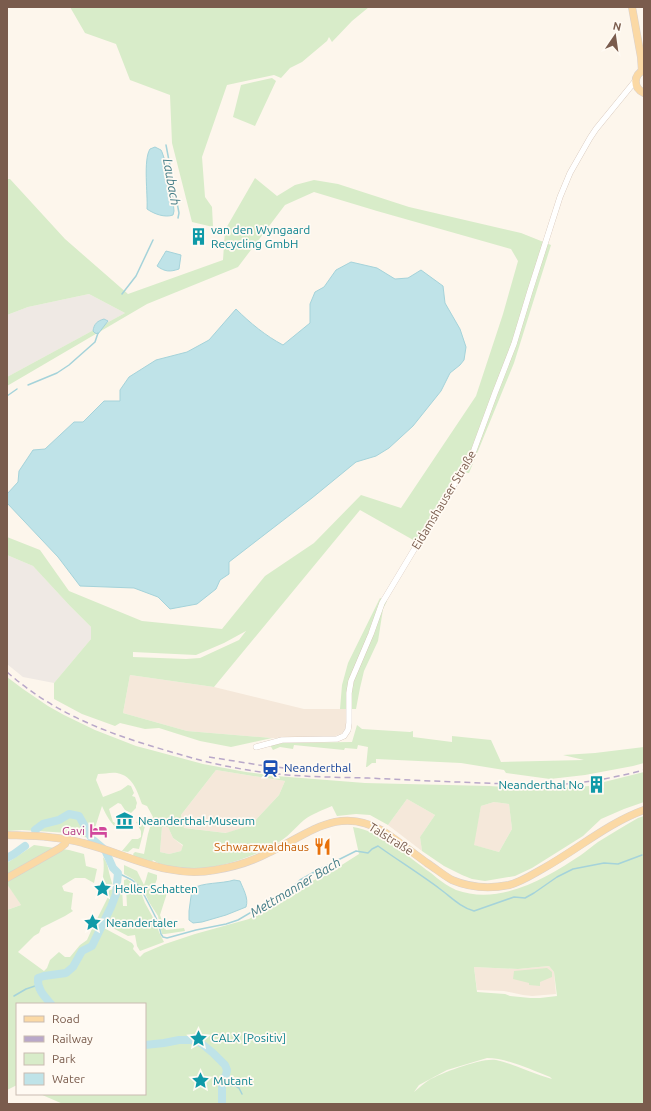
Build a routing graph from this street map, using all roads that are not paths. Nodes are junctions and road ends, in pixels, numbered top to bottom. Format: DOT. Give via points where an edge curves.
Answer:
graph roads {
  1 [pos="632,7"];
  2 [pos="637,7"];
  3 [pos="644,44"];
  4 [pos="643,70"];
  5 [pos="636,80"];
  6 [pos="642,92"];
  7 [pos="624,95"];
  8 [pos="256,747"];
  9 [pos="644,810"];
  10 [pos="7,835"];
  11 [pos="67,839"];
  12 [pos="7,878"];
  1 -- 4 [label="main road"];
  2 -- 3 [label="main road"];
  4 -- 5 [label="main road"];
  5 -- 6 [label="main road"];
  5 -- 7 [label="street, Eidamshauser Straße"];
  6 -- 7 [label="street"];
  7 -- 8 [label="street, Eidamshauser Straße" via="590,138 570,173 560,197 514,344 474,450 382,603 351,681 346,734 337,739 282,740"];
  9 -- 11 [label="main road, Talstraße" via="608,827 527,878 490,888 467,885 452,879 383,831 358,821 342,821 317,828 262,856 234,866 195,872 161,868"];
  10 -- 11 [label="main road, Talstraße"];
  11 -- 12 [label="main road" via="60,848"];
}
